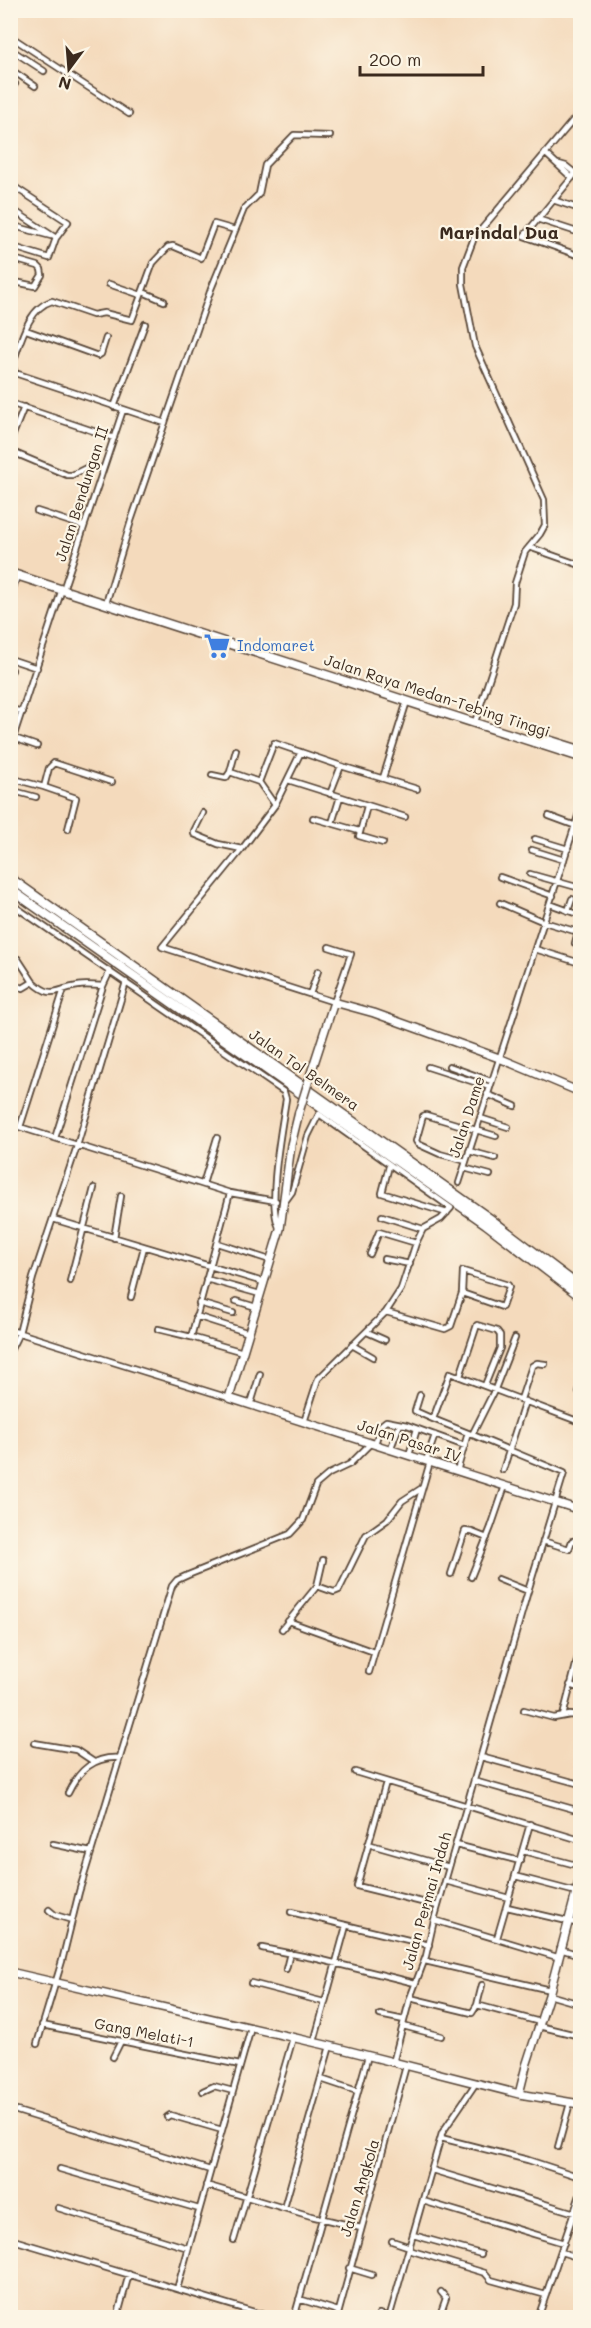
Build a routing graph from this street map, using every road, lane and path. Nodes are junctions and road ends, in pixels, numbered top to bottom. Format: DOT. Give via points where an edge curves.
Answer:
graph roads {
  1 [pos="10,36"];
  2 [pos="10,49"];
  3 [pos="10,69"];
  4 [pos="44,71"];
  5 [pos="36,86"];
  6 [pos="580,112"];
  7 [pos="129,114"];
  8 [pos="330,136"];
  9 [pos="545,153"];
  10 [pos="580,168"];
  11 [pos="574,176"];
  12 [pos="580,178"];
  13 [pos="10,184"];
  14 [pos="553,200"];
  15 [pos="10,208"];
  16 [pos="580,209"];
  17 [pos="537,219"];
  18 [pos="10,225"];
  19 [pos="236,230"];
  20 [pos="580,233"];
  21 [pos="57,238"];
  22 [pos="10,246"];
  23 [pos="580,256"];
  24 [pos="10,258"];
  25 [pos="10,281"];
  26 [pos="109,284"];
  27 [pos="142,293"];
  28 [pos="164,301"];
  29 [pos="145,324"];
  30 [pos="26,330"];
  31 [pos="106,338"];
  32 [pos="10,403"];
  33 [pos="24,407"];
  34 [pos="114,407"];
  35 [pos="123,410"];
  36 [pos="165,423"];
  37 [pos="114,438"];
  38 [pos="10,442"];
  39 [pos="10,451"];
  40 [pos="102,469"];
  41 [pos="38,511"];
  42 [pos="83,526"];
  43 [pos="529,547"];
  44 [pos="580,564"];
  45 [pos="13,572"];
  46 [pos="63,588"];
  47 [pos="10,595"];
  48 [pos="106,600"];
  49 [pos="10,659"];
  50 [pos="37,668"];
  51 [pos="407,700"];
  52 [pos="10,709"];
  53 [pos="23,712"];
  54 [pos="476,719"];
  55 [pos="508,730"];
  56 [pos="14,738"];
  57 [pos="37,746"];
  58 [pos="10,747"];
  59 [pos="236,750"];
  60 [pos="580,750"];
  61 [pos="301,752"];
  62 [pos="580,757"];
  63 [pos="340,766"];
  64 [pos="230,772"];
  65 [pos="212,774"];
  66 [pos="10,778"];
  67 [pos="383,778"];
  68 [pos="288,780"];
  69 [pos="112,782"];
  70 [pos="259,782"];
  71 [pos="44,787"];
  72 [pos="417,789"];
  73 [pos="10,790"];
  74 [pos="330,794"];
  75 [pos="36,797"];
  76 [pos="340,798"];
  77 [pos="275,805"];
  78 [pos="367,806"];
  79 [pos="580,810"];
  80 [pos="203,813"];
  81 [pos="549,816"];
  82 [pos="313,818"];
  83 [pos="405,818"];
  84 [pos="332,823"];
  85 [pos="576,826"];
  86 [pos="68,829"];
  87 [pos="359,831"];
  88 [pos="535,839"];
  89 [pos="383,843"];
  90 [pos="242,849"];
  91 [pos="568,849"];
  92 [pos="532,850"];
  93 [pos="564,860"];
  94 [pos="530,874"];
  95 [pos="500,877"];
  96 [pos="10,878"];
  97 [pos="558,881"];
  98 [pos="580,888"];
  99 [pos="10,889"];
  100 [pos="553,896"];
  101 [pos="572,899"];
  102 [pos="10,903"];
  103 [pos="500,903"];
  104 [pos="550,904"];
  105 [pos="568,911"];
  106 [pos="580,915"];
  107 [pos="544,922"];
  108 [pos="579,931"];
  109 [pos="575,943"];
  110 [pos="328,947"];
  111 [pos="535,949"];
  112 [pos="18,959"];
  113 [pos="580,963"];
  114 [pos="110,971"];
  115 [pos="318,971"];
  116 [pos="33,982"];
  117 [pos="126,982"];
  118 [pos="10,984"];
  119 [pos="103,987"];
  120 [pos="64,989"];
  121 [pos="310,994"];
  122 [pos="334,1002"];
  123 [pos="499,1058"];
  124 [pos="448,1066"];
  125 [pos="428,1067"];
  126 [pos="490,1084"];
  127 [pos="580,1092"];
  128 [pos="487,1095"];
  129 [pos="515,1106"];
  130 [pos="480,1118"];
  131 [pos="10,1124"];
  132 [pos="20,1127"];
  133 [pos="508,1127"];
  134 [pos="476,1130"];
  135 [pos="496,1137"];
  136 [pos="55,1138"];
  137 [pos="217,1138"];
  138 [pos="77,1146"];
  139 [pos="469,1151"];
  140 [pos="495,1158"];
  141 [pos="466,1161"];
  142 [pos="389,1166"];
  143 [pos="464,1168"];
  144 [pos="490,1175"];
  145 [pos="203,1184"];
  146 [pos="459,1184"];
  147 [pos="93,1188"];
  148 [pos="230,1193"];
  149 [pos="122,1196"];
  150 [pos="276,1201"];
  151 [pos="284,1203"];
  152 [pos="447,1213"];
  153 [pos="382,1216"];
  154 [pos="53,1219"];
  155 [pos="85,1228"];
  156 [pos="280,1229"];
  157 [pos="423,1229"];
  158 [pos="114,1238"];
  159 [pos="217,1243"];
  160 [pos="416,1243"];
  161 [pos="144,1247"];
  162 [pos="370,1254"];
  163 [pos="384,1259"];
  164 [pos="270,1260"];
  165 [pos="410,1264"];
  166 [pos="209,1265"];
  167 [pos="206,1278"];
  168 [pos="70,1281"];
  169 [pos="263,1282"];
  170 [pos="580,1287"];
  171 [pos="462,1293"];
  172 [pos="260,1294"];
  173 [pos="580,1296"];
  174 [pos="131,1297"];
  175 [pos="236,1301"];
  176 [pos="199,1303"];
  177 [pos="256,1307"];
  178 [pos="386,1312"];
  179 [pos="233,1313"];
  180 [pos="196,1316"];
  181 [pos="158,1329"];
  182 [pos="10,1330"];
  183 [pos="366,1332"];
  184 [pos="19,1333"];
  185 [pos="249,1333"];
  186 [pos="191,1337"];
  187 [pos="515,1338"];
  188 [pos="385,1340"];
  189 [pos="352,1346"];
  190 [pos="10,1351"];
  191 [pos="243,1352"];
  192 [pos="373,1357"];
  193 [pos="545,1364"];
  194 [pos="260,1374"];
  195 [pos="460,1376"];
  196 [pos="485,1385"];
  197 [pos="495,1389"];
  198 [pos="420,1395"];
  199 [pos="229,1398"];
  200 [pos="523,1400"];
  201 [pos="248,1404"];
  202 [pos="434,1419"];
  203 [pos="304,1422"];
  204 [pos="580,1422"];
  205 [pos="400,1424"];
  206 [pos="417,1428"];
  207 [pos="470,1434"];
  208 [pos="435,1435"];
  209 [pos="373,1444"];
  210 [pos="465,1446"];
  211 [pos="509,1449"];
  212 [pos="390,1450"];
  213 [pos="409,1455"];
  214 [pos="428,1462"];
  215 [pos="503,1470"];
  216 [pos="457,1471"];
  217 [pos="505,1486"];
  218 [pos="422,1488"];
  219 [pos="555,1502"];
  220 [pos="580,1510"];
  221 [pos="487,1538"];
  222 [pos="580,1540"];
  223 [pos="543,1541"];
  224 [pos="323,1560"];
  225 [pos="451,1574"];
  226 [pos="471,1577"];
  227 [pos="498,1579"];
  228 [pos="317,1586"];
  229 [pos="528,1591"];
  230 [pos="288,1621"];
  231 [pos="282,1629"];
  232 [pos="580,1649"];
  233 [pos="374,1652"];
  234 [pos="369,1672"];
  235 [pos="570,1685"];
  236 [pos="580,1688"];
  237 [pos="524,1710"];
  238 [pos="563,1716"];
  239 [pos="580,1716"];
  240 [pos="34,1743"];
  241 [pos="481,1756"];
  242 [pos="120,1758"];
  243 [pos="94,1762"];
  244 [pos="355,1772"];
  245 [pos="474,1781"];
  246 [pos="386,1782"];
  247 [pos="580,1784"];
  248 [pos="68,1793"];
  249 [pos="467,1806"];
  250 [pos="580,1811"];
  251 [pos="530,1824"];
  252 [pos="580,1840"];
  253 [pos="53,1844"];
  254 [pos="368,1844"];
  255 [pos="456,1845"];
  256 [pos="523,1851"];
  257 [pos="91,1852"];
  258 [pos="519,1861"];
  259 [pos="580,1866"];
  260 [pos="449,1867"];
  261 [pos="515,1876"];
  262 [pos="580,1878"];
  263 [pos="445,1881"];
  264 [pos="579,1892"];
  265 [pos="509,1898"];
  266 [pos="438,1906"];
  267 [pos="507,1907"];
  268 [pos="49,1910"];
  269 [pos="291,1912"];
  270 [pos="72,1920"];
  271 [pos="434,1920"];
  272 [pos="568,1921"];
  273 [pos="580,1924"];
  274 [pos="346,1926"];
  275 [pos="497,1938"];
  276 [pos="429,1945"];
  277 [pos="262,1948"];
  278 [pos="290,1953"];
  279 [pos="559,1953"];
  280 [pos="580,1955"];
  281 [pos="425,1960"];
  282 [pos="334,1963"];
  283 [pos="286,1969"];
  284 [pos="10,1971"];
  285 [pos="56,1982"];
  286 [pos="252,1983"];
  287 [pos="415,1983"];
  288 [pos="482,1985"];
  289 [pos="550,1992"];
  290 [pos="411,1998"];
  291 [pos="324,2002"];
  292 [pos="580,2004"];
  293 [pos="477,2006"];
  294 [pos="380,2015"];
  295 [pos="404,2023"];
  296 [pos="539,2024"];
  297 [pos="42,2025"];
  298 [pos="251,2028"];
  299 [pos="441,2036"];
  300 [pos="580,2036"];
  301 [pos="292,2037"];
  302 [pos="121,2041"];
  303 [pos="314,2042"];
  304 [pos="37,2044"];
  305 [pos="330,2046"];
  306 [pos="368,2056"];
  307 [pos="113,2057"];
  308 [pos="393,2063"];
  309 [pos="240,2065"];
  310 [pos="406,2066"];
  311 [pos="321,2079"];
  312 [pos="476,2083"];
  313 [pos="203,2091"];
  314 [pos="233,2091"];
  315 [pos="357,2091"];
  316 [pos="519,2094"];
  317 [pos="570,2103"];
  318 [pos="580,2104"];
  319 [pos="17,2112"];
  320 [pos="167,2117"];
  321 [pos="222,2130"];
  322 [pos="441,2138"];
  323 [pos="558,2147"];
  324 [pos="60,2169"];
  325 [pos="210,2170"];
  326 [pos="432,2170"];
  327 [pos="580,2177"];
  328 [pos="206,2185"];
  329 [pos="580,2195"];
  330 [pos="246,2196"];
  331 [pos="423,2201"];
  332 [pos="58,2208"];
  333 [pos="200,2208"];
  334 [pos="284,2208"];
  335 [pos="575,2213"];
  336 [pos="322,2219"];
  337 [pos="361,2228"];
  338 [pos="414,2235"];
  339 [pos="10,2239"];
  340 [pos="234,2240"];
  341 [pos="392,2241"];
  342 [pos="564,2243"];
  343 [pos="188,2248"];
  344 [pos="409,2248"];
  345 [pos="561,2252"];
  346 [pos="481,2254"];
  347 [pos="580,2258"];
  348 [pos="349,2268"];
  349 [pos="129,2274"];
  350 [pos="372,2275"];
  351 [pos="177,2289"];
  352 [pos="441,2292"];
  353 [pos="546,2295"];
  354 [pos="299,2299"];
  355 [pos="338,2311"];
  356 [pos="379,2314"];
  357 [pos="391,2317"];
  358 [pos="117,2318"];
  359 [pos="274,2318"];
  360 [pos="294,2318"];
  361 [pos="337,2318"];
  362 [pos="439,2318"];
  363 [pos="538,2318"];
  1 -- 7 [label="street"];
  2 -- 4 [label="street"];
  3 -- 5 [label="street"];
  6 -- 9 [label="street"];
  8 -- 19 [label="street" via="294,135 267,160 259,194 244,209"];
  9 -- 11 [label="street" via="561,170"];
  9 -- 43 [label="street" via="474,238 463,267 475,346 544,500 545,525"];
  10 -- 11 [label="street"];
  11 -- 12 [label="street"];
  11 -- 14 [label="street"];
  13 -- 21 [label="street" via="68,222"];
  14 -- 16 [label="street"];
  14 -- 17 [label="street"];
  15 -- 21 [label="street"];
  17 -- 20 [label="street"];
  17 -- 23 [label="street" via="524,234 526,238"];
  18 -- 21 [label="street"];
  19 -- 27 [label="street" via="214,225 202,258 168,247 153,263"];
  19 -- 36 [label="street"];
  21 -- 22 [label="street" via="49,258"];
  24 -- 25 [label="street" via="38,266 42,275 35,286"];
  26 -- 27 [label="street"];
  27 -- 28 [label="street"];
  27 -- 30 [label="street" via="130,320 104,313 93,315 49,301 33,315"];
  29 -- 34 [label="street"];
  30 -- 31 [label="street" via="98,356"];
  30 -- 34 [label="street" via="12,365 15,373"];
  32 -- 33 [label="street"];
  33 -- 37 [label="street"];
  33 -- 38 [label="street"];
  34 -- 35 [label="street"];
  35 -- 36 [label="street"];
  35 -- 37 [label="street, Jalan Bendungan II"];
  36 -- 48 [label="street"];
  37 -- 40 [label="street, Jalan Bendungan II"];
  39 -- 40 [label="street" via="67,475 90,466"];
  40 -- 42 [label="street, Jalan Bendungan II"];
  41 -- 42 [label="street"];
  42 -- 46 [label="street, Jalan Bendungan II"];
  43 -- 44 [label="street"];
  43 -- 54 [label="street"];
  45 -- 46 [label="highway, Jalan Raya Medan-Tebing Tinggi"];
  45 -- 47 [label="street"];
  46 -- 48 [label="highway, Jalan Raya Medan-Tebing Tinggi"];
  46 -- 50 [label="street, Jalan Bendungan II"];
  46 -- 51 [label="highway, Jalan Raya Medan-Tebing Tinggi"];
  48 -- 54 [label="highway, Jalan Raya Medan-Tebing Tinggi"];
  49 -- 50 [label="street"];
  50 -- 53 [label="street, Jalan Bendungan II"];
  51 -- 54 [label="highway, Jalan Raya Medan-Tebing Tinggi"];
  51 -- 67 [label="street"];
  52 -- 53 [label="street"];
  53 -- 56 [label="street, Jalan Bendungan II"];
  54 -- 55 [label="highway, Jalan Raya Medan-Tebing Tinggi"];
  55 -- 60 [label="highway, Jalan Raya Medan-Tebing Tinggi"];
  55 -- 62 [label="highway, Jalan Raya Medan-Tebing Tinggi"];
  56 -- 57 [label="street"];
  56 -- 58 [label="street, Jalan Bendungan II"];
  59 -- 64 [label="street"];
  61 -- 63 [label="street"];
  61 -- 68 [label="street"];
  61 -- 70 [label="street" via="274,743"];
  63 -- 67 [label="street"];
  63 -- 74 [label="street"];
  64 -- 65 [label="street" via="226,778"];
  64 -- 70 [label="street"];
  66 -- 71 [label="street"];
  67 -- 72 [label="street"];
  68 -- 74 [label="street"];
  68 -- 77 [label="street"];
  69 -- 71 [label="street" via="54,763"];
  70 -- 77 [label="street"];
  71 -- 86 [label="street" via="76,798"];
  73 -- 75 [label="street"];
  74 -- 76 [label="street"];
  76 -- 78 [label="street"];
  76 -- 84 [label="street"];
  77 -- 90 [label="street"];
  78 -- 83 [label="street"];
  78 -- 87 [label="street"];
  79 -- 85 [label="street, Jalan Dame"];
  80 -- 90 [label="street" via="194,834"];
  81 -- 85 [label="street"];
  82 -- 84 [label="street"];
  84 -- 87 [label="street"];
  85 -- 91 [label="street, Jalan Dame"];
  87 -- 89 [label="street" via="360,836"];
  88 -- 91 [label="street"];
  90 -- 121 [label="street" via="162,947"];
  91 -- 93 [label="street, Jalan Dame"];
  92 -- 93 [label="street"];
  93 -- 97 [label="street, Jalan Dame"];
  94 -- 97 [label="street"];
  95 -- 100 [label="street"];
  96 -- 170 [label="highway, Jalan Tol Belmera" via="489,1218"];
  97 -- 98 [label="street"];
  97 -- 100 [label="street, Jalan Dame"];
  99 -- 173 [label="highway, Jalan Tol Belmera" via="486,1224"];
  100 -- 104 [label="street, Jalan Dame"];
  101 -- 105 [label="street"];
  102 -- 114 [label="street"];
  103 -- 107 [label="street"];
  104 -- 105 [label="street"];
  104 -- 107 [label="street, Jalan Dame"];
  105 -- 106 [label="street"];
  107 -- 108 [label="street"];
  107 -- 111 [label="street, Jalan Dame"];
  108 -- 109 [label="street"];
  110 -- 122 [label="street" via="351,954"];
  111 -- 113 [label="street"];
  111 -- 123 [label="street, Jalan Dame"];
  112 -- 116 [label="street"];
  114 -- 117 [label="street"];
  114 -- 119 [label="street"];
  115 -- 121 [label="street"];
  116 -- 118 [label="street" via="23,988"];
  116 -- 120 [label="street" via="51,994"];
  117 -- 138 [label="street"];
  117 -- 150 [label="street" via="284,1092"];
  119 -- 120 [label="street"];
  119 -- 136 [label="street"];
  120 -- 132 [label="street"];
  121 -- 122 [label="street"];
  122 -- 123 [label="street"];
  122 -- 151 [label="street, bridge" via="299,1112 289,1153"];
  123 -- 126 [label="street, Jalan Dame"];
  123 -- 127 [label="street"];
  124 -- 126 [label="street"];
  125 -- 126 [label="street"];
  126 -- 128 [label="street, Jalan Dame"];
  128 -- 129 [label="street"];
  128 -- 130 [label="street, Jalan Dame"];
  130 -- 133 [label="street"];
  130 -- 134 [label="street, Jalan Dame"];
  131 -- 132 [label="street"];
  132 -- 136 [label="street"];
  134 -- 135 [label="street"];
  134 -- 139 [label="street, Jalan Dame"];
  134 -- 141 [label="street" via="423,1116 418,1144"];
  136 -- 138 [label="street"];
  137 -- 145 [label="street"];
  138 -- 145 [label="street"];
  138 -- 154 [label="street"];
  139 -- 140 [label="street"];
  139 -- 141 [label="street, Jalan Dame"];
  141 -- 143 [label="street, Jalan Dame"];
  142 -- 151 [label="street" via="319,1114 308,1136 292,1192"];
  142 -- 152 [label="street" via="451,1208"];
  142 -- 152 [label="street" via="382,1193"];
  143 -- 144 [label="street"];
  143 -- 146 [label="street, Jalan Dame"];
  145 -- 148 [label="street"];
  147 -- 155 [label="street"];
  148 -- 150 [label="street"];
  148 -- 159 [label="street"];
  149 -- 158 [label="street"];
  150 -- 156 [label="street" via="276,1224"];
  151 -- 156 [label="street"];
  152 -- 157 [label="street"];
  153 -- 157 [label="street"];
  154 -- 155 [label="street"];
  154 -- 184 [label="street"];
  155 -- 158 [label="street"];
  155 -- 168 [label="street"];
  156 -- 164 [label="street"];
  157 -- 160 [label="street"];
  158 -- 161 [label="street"];
  159 -- 164 [label="street"];
  159 -- 166 [label="street"];
  160 -- 162 [label="street" via="379,1232"];
  160 -- 165 [label="street"];
  161 -- 166 [label="street"];
  161 -- 174 [label="street"];
  163 -- 165 [label="street"];
  164 -- 169 [label="street"];
  165 -- 178 [label="street" via="401,1289"];
  166 -- 167 [label="street"];
  166 -- 169 [label="street"];
  167 -- 172 [label="street"];
  167 -- 176 [label="street"];
  169 -- 172 [label="street"];
  171 -- 171 [label="street" via="463,1271 509,1287 502,1307"];
  171 -- 178 [label="street" via="451,1326 445,1329"];
  172 -- 177 [label="street"];
  175 -- 177 [label="street"];
  176 -- 179 [label="street"];
  176 -- 180 [label="street"];
  177 -- 185 [label="street"];
  178 -- 183 [label="street"];
  180 -- 185 [label="street"];
  180 -- 186 [label="street"];
  181 -- 186 [label="street"];
  182 -- 184 [label="street"];
  183 -- 188 [label="street"];
  183 -- 189 [label="street"];
  184 -- 190 [label="street"];
  184 -- 199 [label="street"];
  185 -- 191 [label="street"];
  186 -- 191 [label="street"];
  187 -- 197 [label="street"];
  189 -- 192 [label="street"];
  189 -- 203 [label="street" via="318,1379"];
  191 -- 199 [label="street"];
  193 -- 200 [label="street" via="532,1366"];
  194 -- 201 [label="street"];
  195 -- 196 [label="street"];
  195 -- 196 [label="street" via="477,1325 497,1331 501,1335 500,1348"];
  195 -- 202 [label="street" via="449,1374"];
  196 -- 197 [label="street"];
  197 -- 200 [label="street"];
  197 -- 207 [label="street"];
  198 -- 202 [label="street" via="415,1411"];
  199 -- 201 [label="street, Jalan Pasar IV"];
  200 -- 204 [label="street"];
  200 -- 211 [label="street"];
  201 -- 203 [label="street, Jalan Pasar IV"];
  202 -- 207 [label="street"];
  203 -- 209 [label="street, Jalan Pasar IV"];
  205 -- 206 [label="street"];
  205 -- 209 [label="street" via="383,1422"];
  205 -- 212 [label="street"];
  206 -- 208 [label="street"];
  206 -- 213 [label="street"];
  207 -- 210 [label="street"];
  207 -- 211 [label="street"];
  208 -- 210 [label="street"];
  208 -- 214 [label="street"];
  209 -- 212 [label="street, Jalan Pasar IV"];
  209 -- 242 [label="street" via="316,1485 303,1520 290,1534 174,1583"];
  210 -- 216 [label="street"];
  211 -- 215 [label="street"];
  211 -- 219 [label="street, Jalan Permai Indah" via="564,1473"];
  212 -- 213 [label="street, Jalan Pasar IV"];
  213 -- 214 [label="street, Jalan Pasar IV"];
  214 -- 216 [label="street, Jalan Pasar IV"];
  214 -- 218 [label="street"];
  216 -- 217 [label="street, Jalan Pasar IV"];
  217 -- 219 [label="street, Jalan Pasar IV"];
  217 -- 221 [label="street"];
  218 -- 228 [label="street" via="366,1535 339,1590"];
  218 -- 233 [label="street"];
  219 -- 220 [label="street, Jalan Pasar IV"];
  219 -- 223 [label="street, Jalan Permai Indah"];
  221 -- 225 [label="street" via="465,1531"];
  221 -- 226 [label="street"];
  222 -- 223 [label="street" via="572,1541 569,1549"];
  223 -- 229 [label="street, Jalan Permai Indah"];
  224 -- 228 [label="street"];
  227 -- 229 [label="street"];
  228 -- 230 [label="street"];
  229 -- 241 [label="street, Jalan Permai Indah"];
  230 -- 231 [label="street"];
  230 -- 233 [label="street"];
  232 -- 235 [label="street"];
  233 -- 234 [label="street"];
  235 -- 236 [label="street"];
  235 -- 238 [label="street"];
  237 -- 238 [label="street" via="554,1718"];
  238 -- 239 [label="street"];
  240 -- 243 [label="street" via="76,1750"];
  241 -- 245 [label="street, Jalan Permai Indah"];
  241 -- 247 [label="street"];
  242 -- 243 [label="street"];
  242 -- 257 [label="street"];
  243 -- 248 [label="street" via="82,1771"];
  244 -- 246 [label="street"];
  245 -- 249 [label="street, Jalan Permai Indah"];
  245 -- 250 [label="street"];
  246 -- 249 [label="street"];
  246 -- 254 [label="street"];
  249 -- 251 [label="street"];
  249 -- 255 [label="street, Jalan Permai Indah"];
  251 -- 252 [label="street"];
  251 -- 256 [label="street"];
  253 -- 257 [label="street"];
  254 -- 260 [label="street"];
  254 -- 266 [label="street" via="358,1887"];
  255 -- 258 [label="street"];
  255 -- 260 [label="street, Jalan Permai Indah"];
  256 -- 258 [label="street"];
  256 -- 259 [label="street"];
  257 -- 270 [label="street"];
  258 -- 261 [label="street"];
  260 -- 263 [label="street, Jalan Permai Indah"];
  261 -- 264 [label="street"];
  261 -- 265 [label="street"];
  262 -- 264 [label="street"];
  263 -- 265 [label="street"];
  263 -- 266 [label="street, Jalan Permai Indah"];
  264 -- 272 [label="street"];
  265 -- 267 [label="street"];
  266 -- 271 [label="street, Jalan Permai Indah"];
  267 -- 272 [label="street"];
  267 -- 275 [label="street"];
  268 -- 270 [label="street"];
  269 -- 274 [label="street"];
  270 -- 285 [label="street"];
  271 -- 275 [label="street"];
  271 -- 276 [label="street, Jalan Permai Indah"];
  272 -- 273 [label="street"];
  272 -- 279 [label="street"];
  274 -- 276 [label="street"];
  274 -- 282 [label="street"];
  275 -- 279 [label="street"];
  276 -- 281 [label="street, Jalan Permai Indah"];
  277 -- 278 [label="street"];
  278 -- 282 [label="street"];
  278 -- 283 [label="street"];
  279 -- 280 [label="street"];
  279 -- 289 [label="street"];
  281 -- 287 [label="street, Jalan Permai Indah"];
  281 -- 289 [label="street"];
  282 -- 287 [label="street"];
  282 -- 291 [label="street"];
  284 -- 285 [label="street"];
  285 -- 297 [label="street"];
  285 -- 298 [label="street"];
  286 -- 291 [label="street"];
  287 -- 290 [label="street, Jalan Permai Indah"];
  288 -- 293 [label="street"];
  289 -- 292 [label="street"];
  289 -- 296 [label="street"];
  290 -- 293 [label="street" via="469,2013 475,2012"];
  290 -- 295 [label="street, Jalan Permai Indah"];
  291 -- 303 [label="street"];
  293 -- 296 [label="street"];
  294 -- 295 [label="street"];
  295 -- 299 [label="street"];
  295 -- 308 [label="street, Jalan Permai Indah"];
  296 -- 300 [label="street"];
  296 -- 316 [label="street"];
  297 -- 302 [label="street, Gang Melati-1"];
  297 -- 304 [label="street"];
  298 -- 301 [label="street"];
  298 -- 309 [label="street"];
  301 -- 303 [label="street"];
  301 -- 330 [label="street"];
  302 -- 307 [label="street"];
  302 -- 309 [label="street, Gang Melati-1"];
  303 -- 305 [label="street"];
  305 -- 306 [label="street"];
  305 -- 311 [label="street"];
  306 -- 308 [label="street"];
  306 -- 315 [label="street"];
  308 -- 310 [label="street"];
  309 -- 314 [label="street"];
  310 -- 312 [label="street"];
  310 -- 337 [label="street, Jalan Angkola"];
  311 -- 315 [label="street"];
  311 -- 334 [label="street"];
  312 -- 316 [label="street"];
  312 -- 322 [label="street"];
  313 -- 314 [label="street" via="214,2086"];
  314 -- 321 [label="street"];
  315 -- 336 [label="street"];
  316 -- 317 [label="street"];
  317 -- 318 [label="street"];
  317 -- 323 [label="street"];
  319 -- 325 [label="street"];
  320 -- 321 [label="street"];
  321 -- 325 [label="street"];
  322 -- 326 [label="street"];
  322 -- 327 [label="street"];
  324 -- 333 [label="street"];
  325 -- 328 [label="street"];
  326 -- 331 [label="street"];
  326 -- 335 [label="street"];
  328 -- 330 [label="street"];
  328 -- 333 [label="street"];
  329 -- 335 [label="street"];
  330 -- 334 [label="street"];
  330 -- 340 [label="street"];
  331 -- 338 [label="street"];
  331 -- 342 [label="street"];
  332 -- 343 [label="street"];
  333 -- 343 [label="street"];
  334 -- 336 [label="street"];
  335 -- 342 [label="street"];
  336 -- 337 [label="street"];
  336 -- 354 [label="street"];
  337 -- 348 [label="street, Jalan Angkola"];
  338 -- 344 [label="street"];
  338 -- 346 [label="street"];
  339 -- 349 [label="street"];
  341 -- 344 [label="street"];
  342 -- 345 [label="street"];
  343 -- 351 [label="street"];
  344 -- 353 [label="street" via="485,2273 491,2280"];
  344 -- 357 [label="street"];
  345 -- 347 [label="street"];
  345 -- 353 [label="street"];
  348 -- 350 [label="street"];
  348 -- 355 [label="street, Jalan Angkola"];
  349 -- 351 [label="street"];
  349 -- 358 [label="street"];
  351 -- 359 [label="street"];
  352 -- 362 [label="street" via="446,2298"];
  353 -- 363 [label="street"];
  354 -- 355 [label="street"];
  354 -- 360 [label="street"];
  355 -- 361 [label="street, Jalan Angkola"];
  356 -- 357 [label="street"];
}
